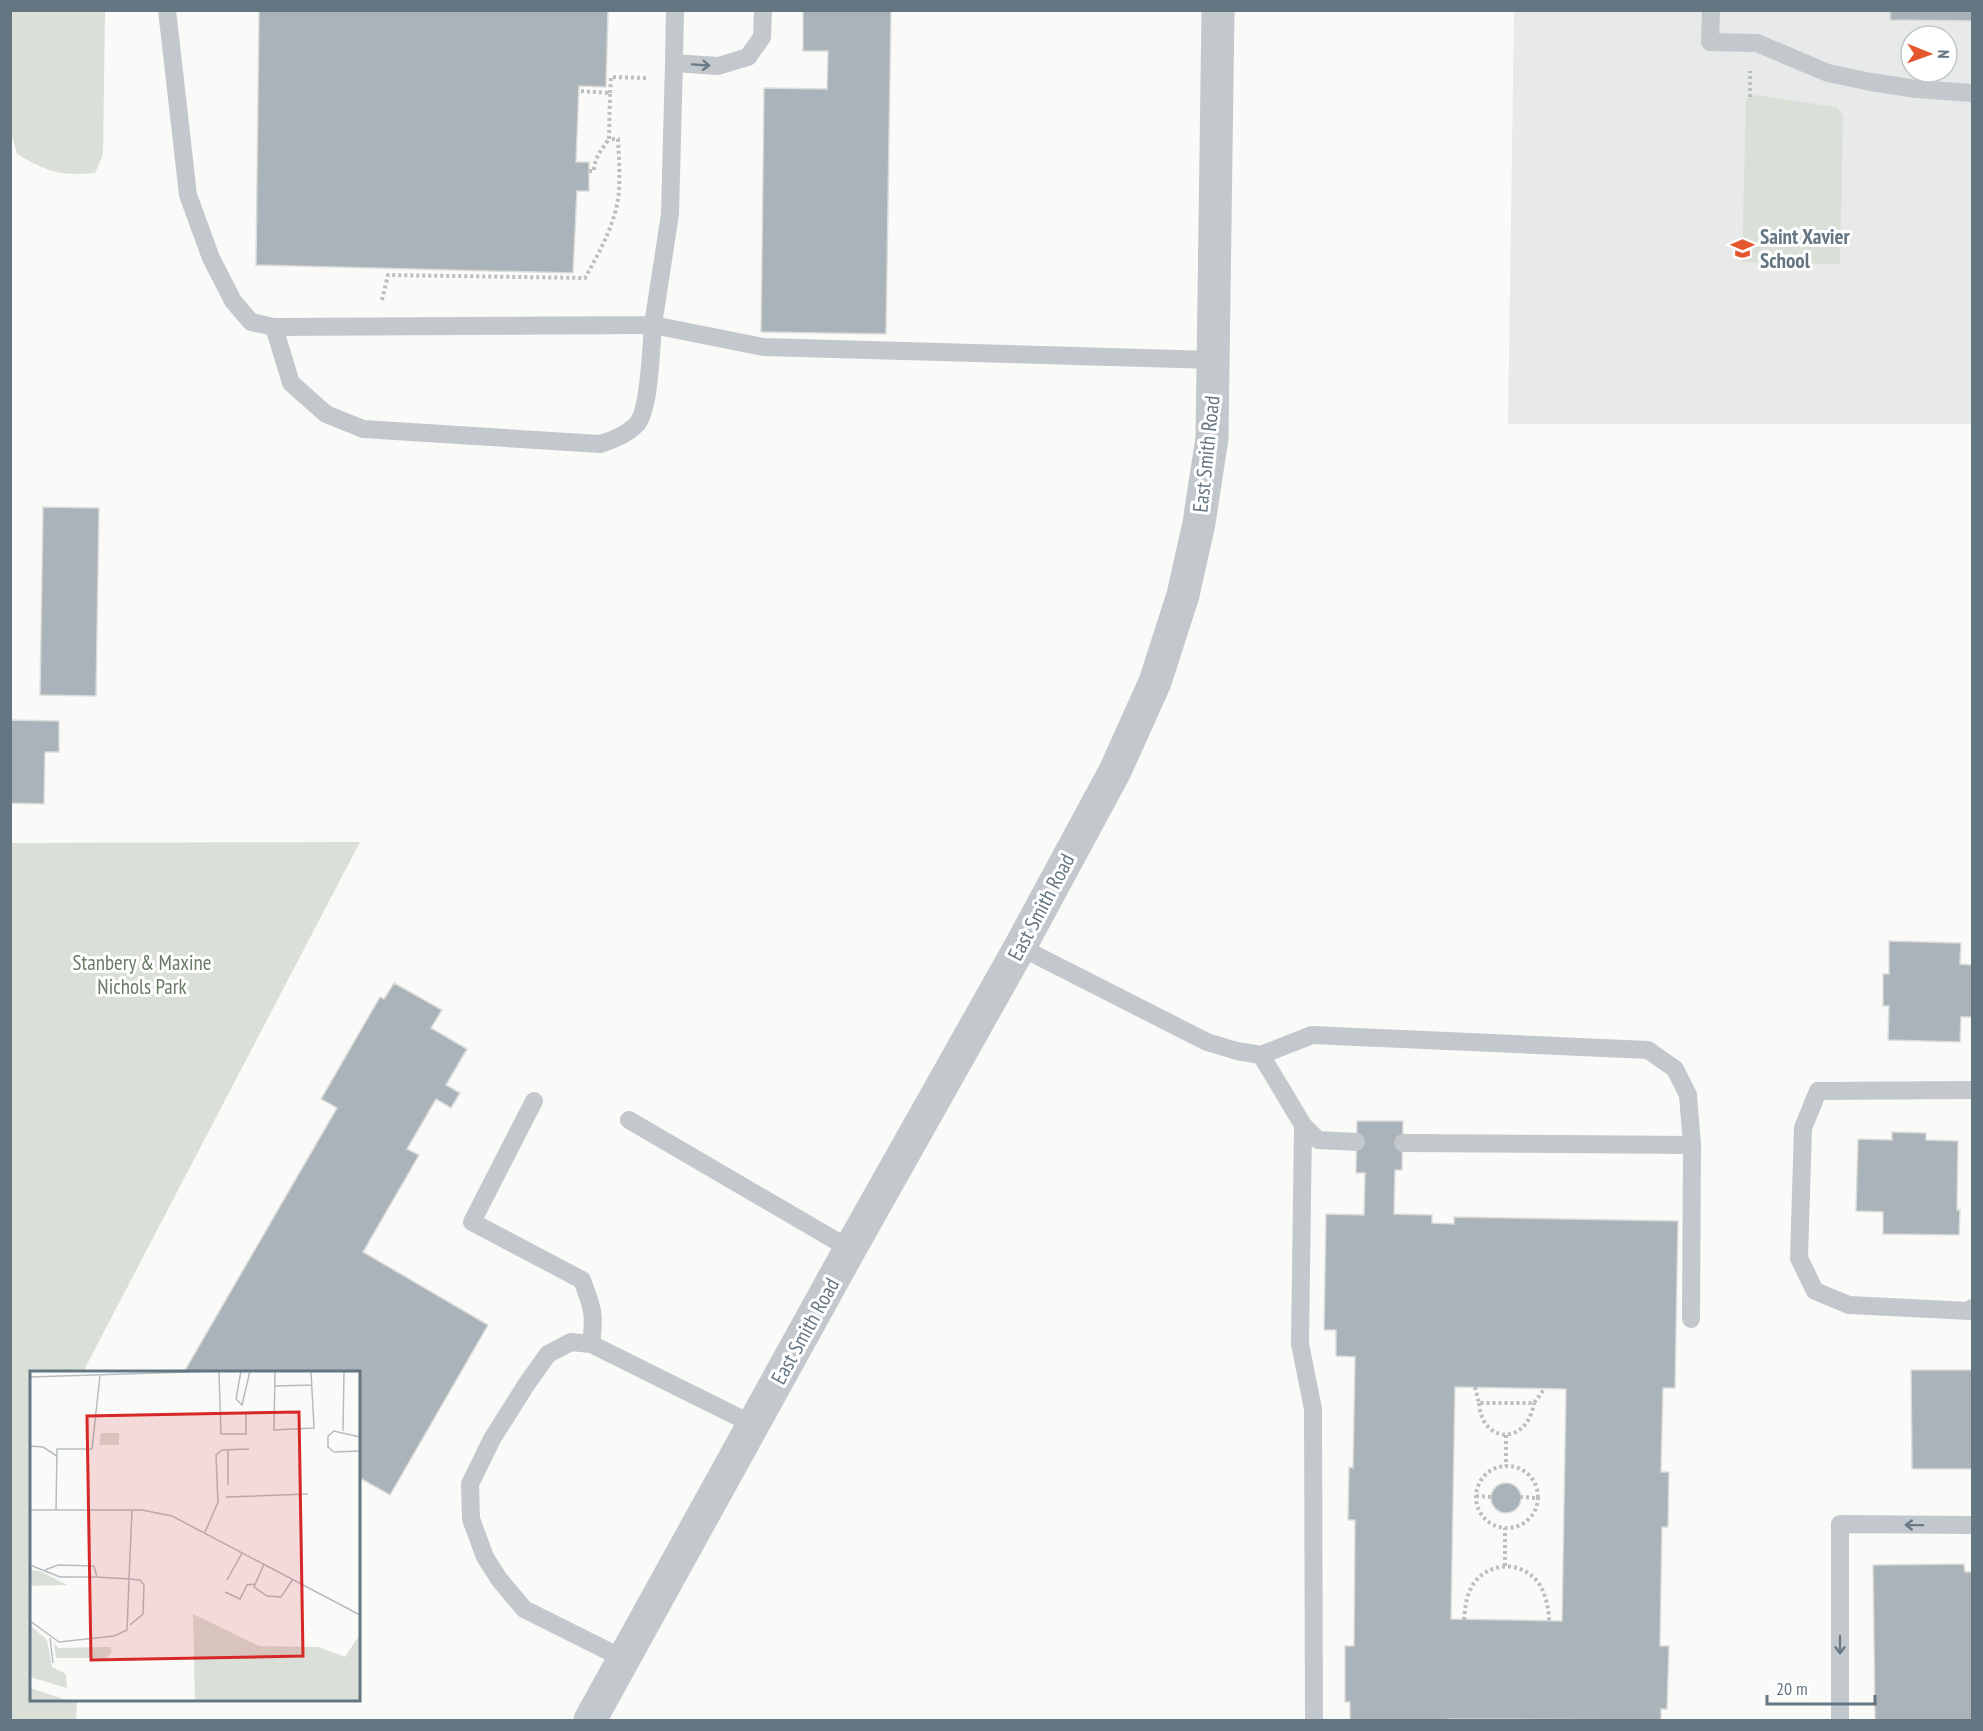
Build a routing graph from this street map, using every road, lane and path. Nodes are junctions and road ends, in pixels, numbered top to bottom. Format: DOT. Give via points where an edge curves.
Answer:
graph roads {
  1 [pos="166,10"];
  2 [pos="675,10"];
  3 [pos="763,10"];
  4 [pos="1218,10"];
  5 [pos="1711,10"];
  6 [pos="674,71"];
  7 [pos="579,91"];
  8 [pos="610,93"];
  9 [pos="1972,93"];
  10 [pos="609,139"];
  11 [pos="589,171"];
  12 [pos="653,325"];
  13 [pos="274,327"];
  14 [pos="375,327"];
  15 [pos="1213,360"];
  16 [pos="1020,946"];
  17 [pos="1261,1055"];
  18 [pos="1972,1090"];
  19 [pos="534,1101"];
  20 [pos="629,1120"];
  21 [pos="1303,1125"];
  22 [pos="1356,1142"];
  23 [pos="1403,1143"];
  24 [pos="1692,1145"];
  25 [pos="850,1250"];
  26 [pos="1972,1308"];
  27 [pos="1691,1319"];
  28 [pos="591,1344"];
  29 [pos="1475,1387"];
  30 [pos="1545,1388"];
  31 [pos="1479,1403"];
  32 [pos="1534,1403"];
  33 [pos="753,1425"];
  34 [pos="1506,1435"];
  35 [pos="1506,1466"];
  36 [pos="1476,1496"];
  37 [pos="1493,1497"];
  38 [pos="1520,1497"];
  39 [pos="1538,1498"];
  40 [pos="1972,1525"];
  41 [pos="1505,1528"];
  42 [pos="1505,1566"];
  43 [pos="1464,1620"];
  44 [pos="1549,1621"];
  45 [pos="624,1659"];
  46 [pos="590,1720"];
  47 [pos="1314,1720"];
  48 [pos="1840,1720"];
  1 -- 13 [label="lane" via="188,195 211,258 233,301 251,322"];
  2 -- 6 [label="lane"];
  6 -- 3 [label="lane, one-way" via="718,66 748,57 762,37"];
  4 -- 15 [label="street, East Smith Road"];
  5 -- 9 [label="lane" via="1710,42 1757,43 1828,73 1871,82"];
  6 -- 8 [label="path" via="611,77"];
  6 -- 12 [label="lane" via="670,214"];
  7 -- 8 [label="path"];
  8 -- 10 [label="path"];
  10 -- 11 [label="path" via="598,155 594,171"];
  10 -- 14 [label="path" via="618,139 619,192 614,218 585,278 388,275"];
  12 -- 13 [label="lane" via="645,410 638,424 617,439 600,444 363,429 326,414 291,383"];
  12 -- 14 [label="lane"];
  12 -- 15 [label="lane" via="763,347"];
  13 -- 14 [label="lane"];
  15 -- 16 [label="street, East Smith Road" via="1212,438 1199,523 1183,595 1155,682 1115,771"];
  16 -- 17 [label="lane" via="1207,1042"];
  16 -- 25 [label="street, East Smith Road"];
  17 -- 21 [label="lane"];
  17 -- 24 [label="lane" via="1312,1035 1648,1050 1675,1069 1688,1095"];
  18 -- 26 [label="lane" via="1818,1091 1803,1128 1799,1258 1815,1291 1849,1305 1969,1311"];
  19 -- 28 [label="lane" via="472,1222 582,1280 593,1309"];
  20 -- 25 [label="lane"];
  21 -- 22 [label="lane" via="1318,1140"];
  21 -- 47 [label="lane" via="1300,1344 1313,1409"];
  23 -- 24 [label="lane"];
  24 -- 27 [label="lane"];
  25 -- 33 [label="street, East Smith Road"];
  28 -- 33 [label="lane"];
  28 -- 45 [label="lane" via="571,1342 548,1354 526,1384 470,1484 471,1519 485,1557 524,1609"];
  29 -- 31 [label="path"];
  30 -- 32 [label="path"];
  31 -- 32 [label="path"];
  31 -- 34 [label="path" via="1488,1426"];
  32 -- 34 [label="path" via="1525,1428"];
  33 -- 45 [label="street, East Smith Road"];
  34 -- 35 [label="path"];
  35 -- 36 [label="path" via="1487,1473"];
  35 -- 39 [label="path" via="1525,1472 1532,1479"];
  36 -- 37 [label="path"];
  36 -- 41 [label="path" via="1486,1520"];
  38 -- 39 [label="path"];
  39 -- 41 [label="path" via="1531,1516 1523,1523"];
  40 -- 48 [label="lane, one-way" via="1840,1524"];
  41 -- 42 [label="path"];
  42 -- 43 [label="path" via="1479,1576 1470,1589"];
  42 -- 44 [label="path" via="1527,1573 1540,1584"];
  45 -- 46 [label="street, East Smith Road"];
}
